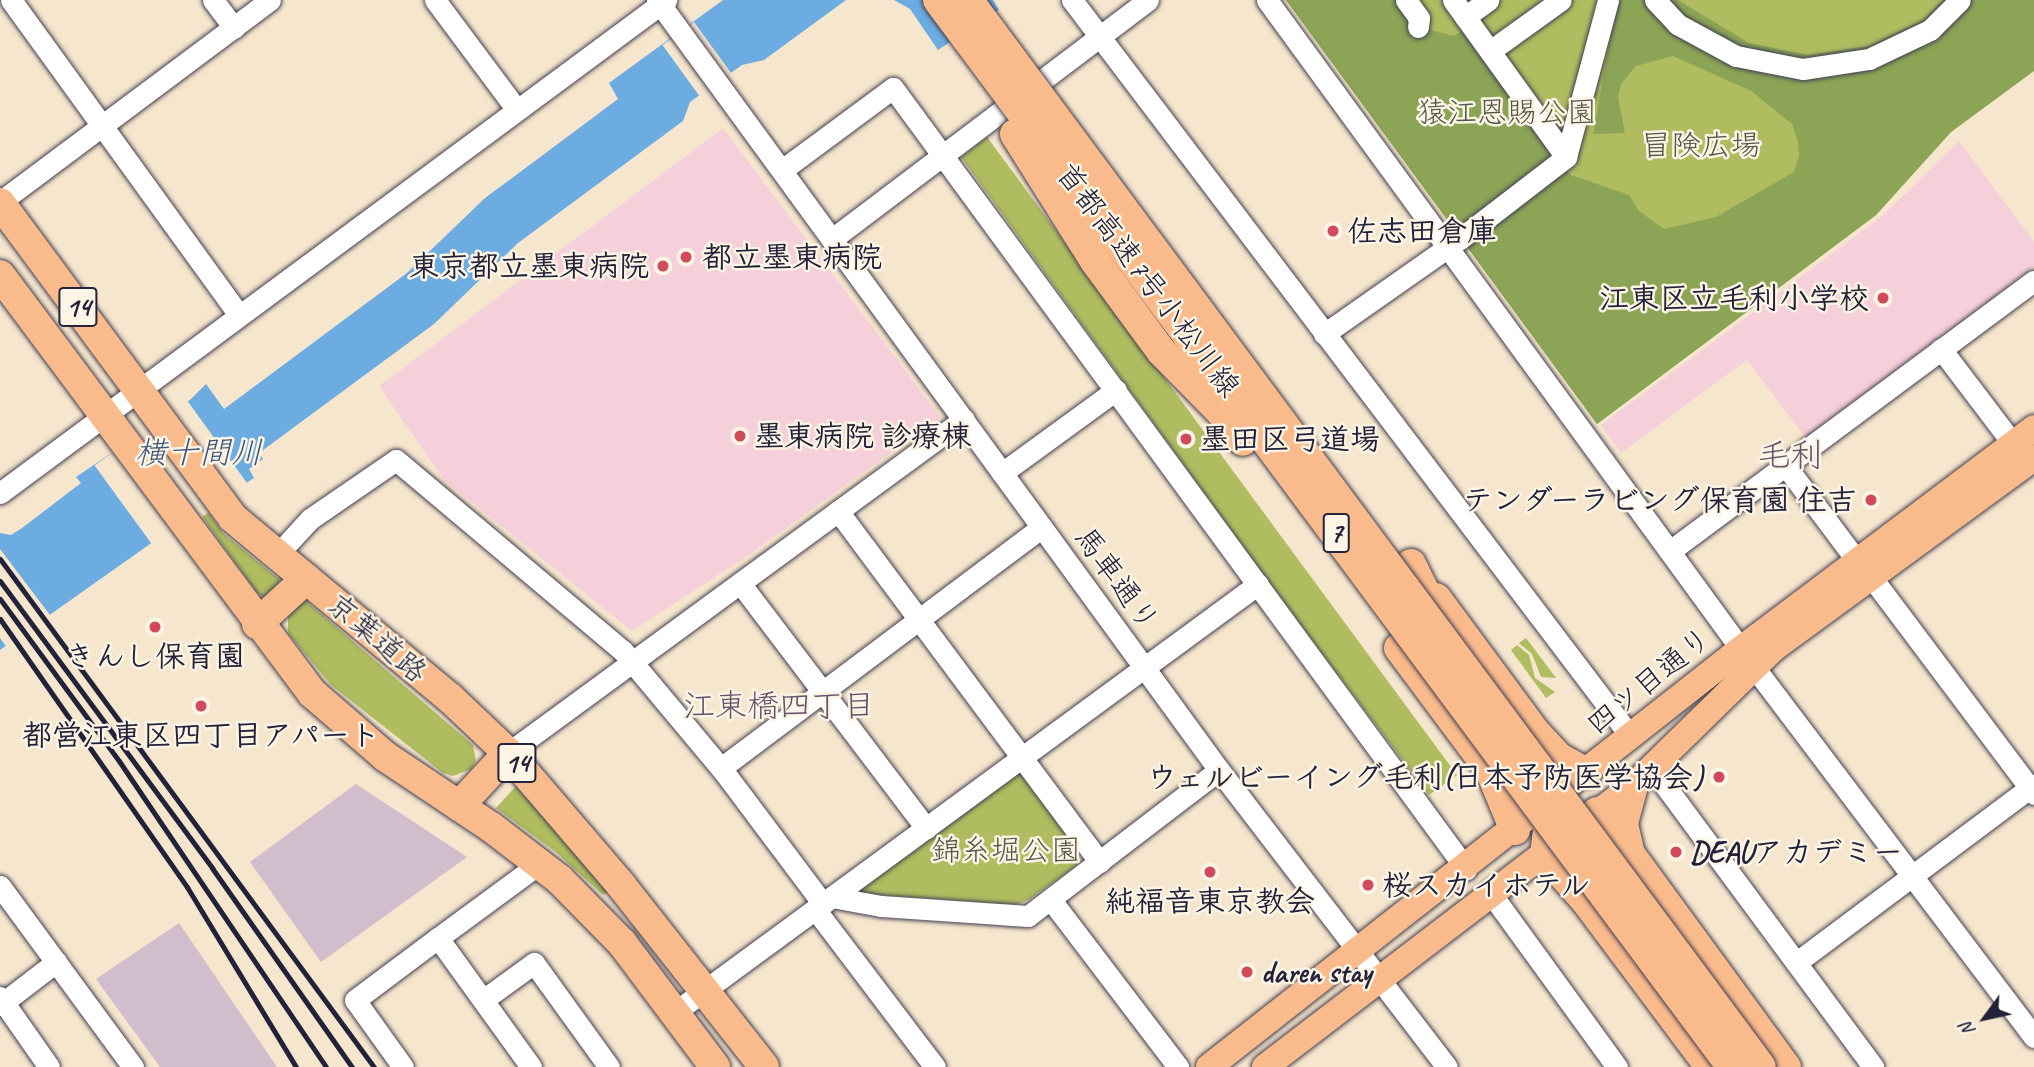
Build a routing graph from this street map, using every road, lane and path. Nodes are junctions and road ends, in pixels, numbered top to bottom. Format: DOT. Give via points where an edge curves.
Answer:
graph roads {
  1 [pos="10,0"];
  2 [pos="213,0"];
  3 [pos="270,0"];
  4 [pos="436,0"];
  5 [pos="924,0"];
  6 [pos="938,0"];
  7 [pos="970,0"];
  8 [pos="1072,0"];
  9 [pos="1148,0"];
  10 [pos="1267,0"];
  11 [pos="1406,0"];
  12 [pos="1488,0"];
  13 [pos="1562,0"];
  14 [pos="1608,0"];
  15 [pos="1655,0"];
  16 [pos="1960,0"];
  17 [pos="661,1"];
  18 [pos="1459,8"];
  19 [pos="1418,27"];
  20 [pos="234,28"];
  21 [pos="1099,38"];
  22 [pos="1490,51"];
  23 [pos="517,110"];
  24 [pos="102,126"];
  25 [pos="945,156"];
  26 [pos="1566,157"];
  27 [pos="782,170"];
  28 [pos="0,203"];
  29 [pos="832,239"];
  30 [pos="1447,247"];
  31 [pos="0,275"];
  32 [pos="2034,281"];
  33 [pos="239,315"];
  34 [pos="1324,334"];
  35 [pos="1941,349"];
  36 [pos="1116,390"];
  37 [pos="148,400"];
  38 [pos="104,415"];
  39 [pos="964,419"];
  40 [pos="2034,428"];
  41 [pos="2023,451"];
  42 [pos="1785,465"];
  43 [pos="1002,473"];
  44 [pos="0,493"];
  45 [pos="838,511"];
  46 [pos="1042,527"];
  47 [pos="1670,551"];
  48 [pos="277,555"];
  49 [pos="1411,564"];
  50 [pos="1865,569"];
  51 [pos="306,579"];
  52 [pos="740,583"];
  53 [pos="1258,584"];
  54 [pos="919,619"];
  55 [pos="257,624"];
  56 [pos="1747,658"];
  57 [pos="634,663"];
  58 [pos="1144,668"];
  59 [pos="822,691"];
  60 [pos="1632,737"];
  61 [pos="508,753"];
  62 [pos="1022,757"];
  63 [pos="720,768"];
  64 [pos="1219,770"];
  65 [pos="1587,773"];
  66 [pos="1642,777"];
  67 [pos="2033,789"];
  68 [pos="459,806"];
  69 [pos="1597,812"];
  70 [pos="1531,817"];
  71 [pos="926,828"];
  72 [pos="1548,849"];
  73 [pos="1630,854"];
  74 [pos="1100,862"];
  75 [pos="540,863"];
  76 [pos="1466,869"];
  77 [pos="1913,876"];
  78 [pos="0,886"];
  79 [pos="1492,895"];
  80 [pos="1051,900"];
  81 [pos="823,903"];
  82 [pos="439,938"];
  83 [pos="1360,953"];
  84 [pos="56,962"];
  85 [pos="1797,962"];
  86 [pos="1381,980"];
  87 [pos="704,990"];
  88 [pos="483,1000"];
  89 [pos="1,1002"];
  90 [pos="675,1012"];
  91 [pos="2034,1037"];
  92 [pos="49,1067"];
  93 [pos="133,1067"];
  94 [pos="403,1067"];
  95 [pos="531,1067"];
  96 [pos="609,1067"];
  97 [pos="715,1067"];
  98 [pos="764,1067"];
  99 [pos="935,1067"];
  100 [pos="1178,1067"];
  101 [pos="1209,1067"];
  102 [pos="1265,1067"];
  103 [pos="1447,1067"];
  104 [pos="1617,1067"];
  105 [pos="1710,1067"];
  106 [pos="1732,1067"];
  107 [pos="1761,1067"];
  108 [pos="1786,1067"];
  109 [pos="1873,1067"];
  1 -- 24 [label="street"];
  2 -- 20 [label="street"];
  3 -- 20 [label="street"];
  4 -- 23 [label="street"];
  5 -- 70 [label="highway, bridge" via="1123,300 1182,376 1221,412 1490,770"];
  6 -- 106 [label="highway, 首都高速7号小松川線 / 7, bridge"];
  7 -- 49 [label="highway" via="1016,37"];
  7 -- 107 [label="highway, 首都高速7号小松川線 / 7, bridge"];
  8 -- 21 [label="street"];
  9 -- 21 [label="street"];
  10 -- 30 [label="street"];
  11 -- 19 [label="street" via="1419,18"];
  12 -- 18 [label="street"];
  13 -- 22 [label="street"];
  14 -- 26 [label="street"];
  15 -- 16 [label="street" via="1677,24 1736,56 1802,69 1869,59 1930,30"];
  17 -- 23 [label="street"];
  17 -- 27 [label="street, 馬車通り"];
  18 -- 22 [label="street"];
  20 -- 24 [label="street"];
  21 -- 25 [label="street"];
  21 -- 34 [label="street"];
  22 -- 26 [label="street"];
  23 -- 33 [label="street"];
  24 -- 28 [label="street"];
  24 -- 33 [label="street"];
  25 -- 27 [label="street" via="893,88"];
  25 -- 29 [label="street"];
  25 -- 36 [label="street"];
  26 -- 30 [label="street"];
  27 -- 29 [label="street, 馬車通り"];
  28 -- 37 [label="highway, 京葉道路 / 14"];
  29 -- 39 [label="street, 馬車通り"];
  30 -- 34 [label="street"];
  30 -- 47 [label="street"];
  31 -- 38 [label="highway, 14"];
  32 -- 35 [label="street"];
  33 -- 37 [label="street"];
  34 -- 60 [label="street"];
  35 -- 41 [label="street"];
  35 -- 42 [label="street"];
  36 -- 43 [label="street"];
  36 -- 53 [label="street"];
  37 -- 38 [label="street"];
  37 -- 48 [label="highway, 京葉道路 / 14" via="223,506"];
  38 -- 44 [label="street"];
  38 -- 55 [label="highway, 14"];
  39 -- 43 [label="street, 馬車通り"];
  39 -- 45 [label="street"];
  40 -- 41 [label="main road, 四ツ目通り"];
  41 -- 50 [label="main road, 四ツ目通り"];
  42 -- 47 [label="street"];
  42 -- 50 [label="street"];
  43 -- 46 [label="street, 馬車通り"];
  45 -- 52 [label="street"];
  45 -- 54 [label="street"];
  46 -- 54 [label="street"];
  46 -- 58 [label="street, 馬車通り"];
  47 -- 56 [label="street"];
  48 -- 51 [label="highway, 京葉道路 / 14"];
  48 -- 57 [label="street" via="319,512 396,460"];
  49 -- 65 [label="highway" via="1536,733 1558,757"];
  49 -- 70 [label="highway" via="1480,698 1532,766"];
  50 -- 56 [label="main road, 四ツ目通り"];
  50 -- 67 [label="street"];
  51 -- 55 [label="highway"];
  51 -- 61 [label="highway, 京葉道路 / 14" via="450,698"];
  52 -- 57 [label="street"];
  52 -- 59 [label="street"];
  53 -- 58 [label="street"];
  53 -- 76 [label="street"];
  54 -- 59 [label="street"];
  54 -- 62 [label="street"];
  55 -- 68 [label="highway, 14" via="335,716"];
  56 -- 60 [label="main road, 四ツ目通り"];
  56 -- 66 [label="main road, 四ツ目通り"];
  56 -- 77 [label="street"];
  57 -- 61 [label="street"];
  57 -- 63 [label="street"];
  58 -- 62 [label="street"];
  58 -- 64 [label="street, 馬車通り"];
  59 -- 63 [label="street"];
  59 -- 71 [label="street"];
  60 -- 65 [label="main road, 四ツ目通り"];
  61 -- 68 [label="highway"];
  61 -- 87 [label="highway, 京葉道路 / 14"];
  62 -- 71 [label="street"];
  62 -- 74 [label="street"];
  63 -- 81 [label="street"];
  64 -- 74 [label="street"];
  64 -- 83 [label="street, 馬車通り"];
  65 -- 70 [label="main road, 四ツ目通り"];
  66 -- 69 [label="main road, 四ツ目通り"];
  66 -- 73 [label="highway" via="1623,824"];
  66 -- 85 [label="street"];
  67 -- 77 [label="street"];
  68 -- 75 [label="highway, 14"];
  69 -- 72 [label="main road, 四ツ目通り"];
  69 -- 73 [label="highway"];
  70 -- 72 [label="highway"];
  70 -- 76 [label="main road, 四ツ目通り"];
  71 -- 81 [label="street"];
  72 -- 79 [label="main road, 四ツ目通り"];
  72 -- 105 [label="highway"];
  73 -- 108 [label="highway"];
  74 -- 80 [label="street"];
  75 -- 82 [label="street"];
  75 -- 90 [label="highway, 14" via="622,943"];
  76 -- 83 [label="main road, 四ツ目通り"];
  77 -- 85 [label="street"];
  77 -- 91 [label="street"];
  78 -- 84 [label="street"];
  79 -- 86 [label="main road, 四ツ目通り"];
  79 -- 104 [label="street"];
  80 -- 81 [label="street" via="1028,916"];
  80 -- 100 [label="street"];
  81 -- 87 [label="street"];
  81 -- 99 [label="street"];
  82 -- 88 [label="street"];
  82 -- 94 [label="street" via="355,1000"];
  83 -- 86 [label="street, 馬車通り"];
  83 -- 101 [label="main road, 四ツ目通り"];
  84 -- 89 [label="street"];
  84 -- 93 [label="street"];
  85 -- 109 [label="street"];
  86 -- 102 [label="main road, 四ツ目通り"];
  86 -- 103 [label="street, 馬車通り"];
  87 -- 90 [label="street"];
  87 -- 98 [label="highway, 京葉道路 / 14"];
  88 -- 95 [label="street"];
  88 -- 96 [label="street" via="534,963"];
  89 -- 92 [label="street"];
  90 -- 97 [label="highway, 14"];
}
